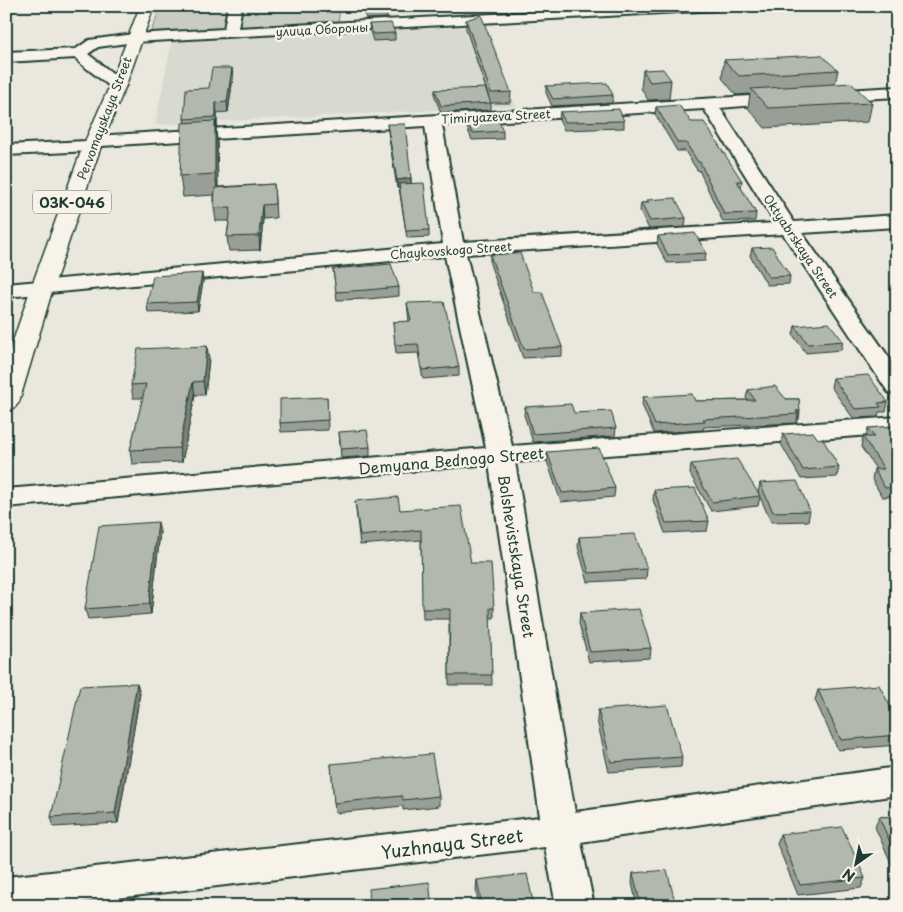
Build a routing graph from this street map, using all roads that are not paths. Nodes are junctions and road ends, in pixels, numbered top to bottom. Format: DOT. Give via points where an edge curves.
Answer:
graph roads {
  1 [pos="147,6"];
  2 [pos="235,6"];
  3 [pos="716,6"];
  4 [pos="230,34"];
  5 [pos="134,38"];
  6 [pos="80,53"];
  7 [pos="6,57"];
  8 [pos="118,85"];
  9 [pos="897,92"];
  10 [pos="709,103"];
  11 [pos="433,120"];
  12 [pos="93,144"];
  13 [pos="6,150"];
  14 [pos="897,221"];
  15 [pos="788,229"];
  16 [pos="454,249"];
  17 [pos="42,288"];
  18 [pos="6,290"];
  19 [pos="897,387"];
  20 [pos="6,402"];
  21 [pos="897,425"];
  22 [pos="501,455"];
  23 [pos="6,498"];
  24 [pos="897,781"];
  25 [pos="560,830"];
  26 [pos="6,894"];
  27 [pos="575,906"];
  1 -- 5 [label="main road, Pervomayskaya Street / 03К-046"];
  2 -- 4 [label="street"];
  3 -- 4 [label="street, улица Обороны" via="353,20"];
  4 -- 5 [label="street, улица Обороны"];
  5 -- 6 [label="street, улица Обороны" via="94,43"];
  5 -- 8 [label="main road, Pervomayskaya Street / 03К-046"];
  6 -- 7 [label="street, улица Обороны"];
  6 -- 8 [label="street"];
  8 -- 12 [label="main road, Pervomayskaya Street / 03К-046"];
  9 -- 10 [label="street, Timiryazeva Street"];
  10 -- 11 [label="street, Timiryazeva Street"];
  10 -- 15 [label="street, Oktyabrskaya Street"];
  11 -- 12 [label="street, Timiryazeva Street"];
  11 -- 16 [label="street, Bolshevistskaya Street"];
  12 -- 13 [label="street, Timiryazeva Street"];
  12 -- 17 [label="main road, Pervomayskaya Street / 03К-046"];
  14 -- 15 [label="street, Chaykovskogo Street"];
  15 -- 16 [label="street, Chaykovskogo Street"];
  15 -- 19 [label="street, Oktyabrskaya Street"];
  16 -- 17 [label="street, Chaykovskogo Street"];
  16 -- 22 [label="street, Bolshevistskaya Street"];
  17 -- 18 [label="street, Chaykovskogo Street"];
  17 -- 20 [label="main road, Pervomayskaya Street / 03К-046"];
  21 -- 22 [label="street, Demyana Bednogo Street"];
  22 -- 23 [label="street, Demyana Bednogo Street"];
  22 -- 25 [label="street, Bolshevistskaya Street"];
  24 -- 25 [label="street, Yuzhnaya Street"];
  25 -- 26 [label="street, Yuzhnaya Street"];
  25 -- 27 [label="street, Bolshevistskaya Street"];
}
